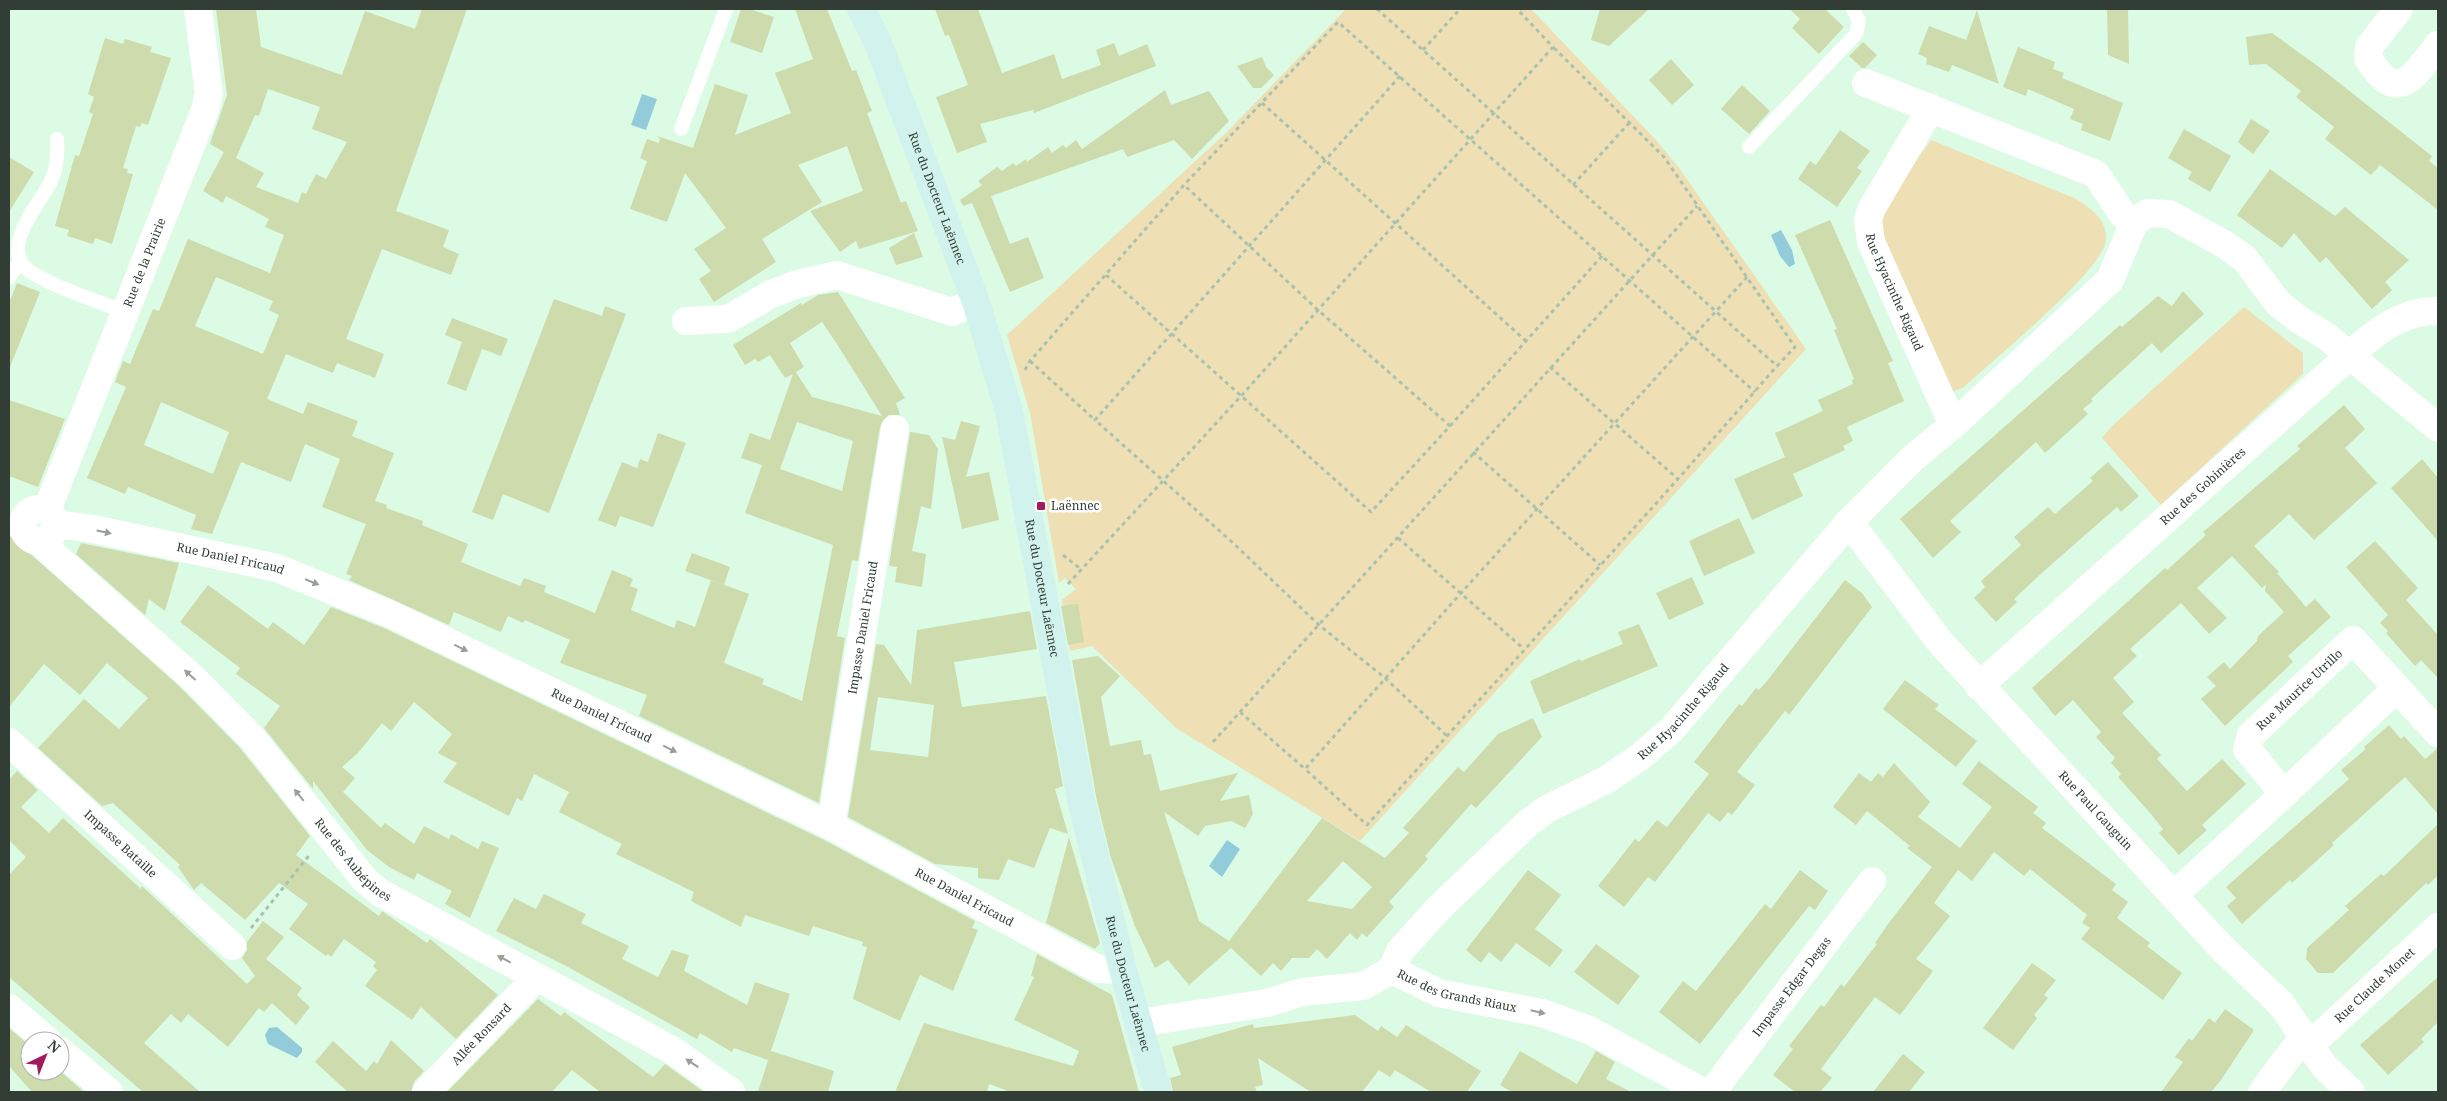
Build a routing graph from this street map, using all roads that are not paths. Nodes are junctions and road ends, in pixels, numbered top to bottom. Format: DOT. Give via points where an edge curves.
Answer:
graph roads {
  1 [pos="198,9"];
  2 [pos="726,9"];
  3 [pos="861,9"];
  4 [pos="1853,9"];
  5 [pos="2399,9"];
  6 [pos="2438,44"];
  7 [pos="1866,82"];
  8 [pos="1932,108"];
  9 [pos="681,129"];
  10 [pos="57,139"];
  11 [pos="1749,147"];
  12 [pos="2134,223"];
  13 [pos="19,262"];
  14 [pos="9,278"];
  15 [pos="976,302"];
  16 [pos="2438,310"];
  17 [pos="126,312"];
  18 [pos="686,321"];
  19 [pos="2350,354"];
  20 [pos="1953,425"];
  21 [pos="2438,428"];
  22 [pos="895,429"];
  23 [pos="36,520"];
  24 [pos="1849,522"];
  25 [pos="1979,686"];
  26 [pos="2397,688"];
  27 [pos="2438,733"];
  28 [pos="9,742"];
  29 [pos="2284,794"];
  30 [pos="831,826"];
  31 [pos="1872,881"];
  32 [pos="2174,894"];
  33 [pos="2438,927"];
  34 [pos="232,946"];
  35 [pos="1123,970"];
  36 [pos="1392,970"];
  37 [pos="537,976"];
  38 [pos="9,1008"];
  39 [pos="1139,1023"];
  40 [pos="36,1031"];
  41 [pos="2307,1042"];
  42 [pos="70,1059"];
  43 [pos="109,1092"];
  44 [pos="426,1092"];
  45 [pos="731,1092"];
  46 [pos="1158,1092"];
  47 [pos="1704,1092"];
  48 [pos="1712,1092"];
  49 [pos="2262,1092"];
  50 [pos="2351,1092"];
  1 -- 17 [label="street, Rue de la Prairie" via="209,94 200,128"];
  2 -- 9 [label="lane"];
  3 -- 15 [label="street, Rue du Docteur Laënnec" via="878,43"];
  4 -- 11 [label="lane" via="1859,21 1856,34"];
  5 -- 6 [label="street" via="2369,47 2368,58 2382,78 2391,84 2412,79"];
  7 -- 8 [label="street"];
  8 -- 12 [label="street" via="2096,174 2123,215"];
  8 -- 20 [label="street, Rue Hyacinthe Rigaud" via="1872,208 1869,231 1911,335"];
  10 -- 13 [label="lane" via="56,167 50,183 18,235 16,252"];
  12 -- 19 [label="street" via="2147,213 2169,214 2224,244 2245,260 2278,303"];
  12 -- 20 [label="street, Rue Hyacinthe Rigaud" via="2110,280"];
  13 -- 14 [label="lane"];
  13 -- 17 [label="lane" via="45,279"];
  15 -- 18 [label="street" via="952,312 837,275 771,294 728,319"];
  15 -- 35 [label="street, Rue du Docteur Laënnec" via="1010,411 1082,804"];
  16 -- 19 [label="street, Rue des Gobinières" via="2402,317 2382,328"];
  17 -- 23 [label="street, Rue de la Prairie"];
  19 -- 21 [label="street"];
  19 -- 25 [label="street, Rue des Gobinières"];
  20 -- 24 [label="street, Rue Hyacinthe Rigaud" via="1913,458"];
  22 -- 30 [label="street, Impasse Daniel Fricaud"];
  23 -- 30 [label="street, Rue Daniel Fricaud, one-way" via="284,571 390,614"];
  37 -- 23 [label="street, Rue des Aubépines, one-way" via="379,892 364,879 252,738 194,678 46,548"];
  24 -- 25 [label="street, Rue Paul Gauguin" via="1926,626"];
  24 -- 36 [label="street, Rue Hyacinthe Rigaud" via="1672,729 1640,757 1606,780 1547,809 1511,836 1400,951"];
  25 -- 32 [label="street, Rue Paul Gauguin"];
  26 -- 27 [label="street, Rue Maurice Utrillo"];
  26 -- 29 [label="street"];
  26 -- 29 [label="street, Rue Maurice Utrillo" via="2353,640 2252,735 2247,749"];
  28 -- 34 [label="street, Impasse Bataille"];
  29 -- 32 [label="street"];
  30 -- 35 [label="street, Rue Daniel Fricaud" via="1098,969"];
  31 -- 48 [label="street, Impasse Edgar Degas"];
  32 -- 41 [label="street, Rue Paul Gauguin" via="2222,948 2281,1004"];
  33 -- 41 [label="street, Rue Claude Monet"];
  35 -- 39 [label="street, Rue du Docteur Laënnec"];
  36 -- 39 [label="street, Rue des Grands Riaux" via="1363,986 1302,992 1267,1003"];
  36 -- 47 [label="street, Rue des Grands Riaux, one-way" via="1439,993 1542,1013 1589,1030"];
  37 -- 44 [label="street, Allée Ronsard"];
  45 -- 37 [label="street, Rue des Aubépines, one-way" via="672,1050"];
  38 -- 40 [label="street"];
  39 -- 46 [label="street, Rue du Docteur Laënnec"];
  41 -- 49 [label="street, Rue Claude Monet" via="2294,1049"];
  41 -- 50 [label="street, Rue Paul Gauguin" via="2324,1066"];
  42 -- 43 [label="street"];
}
